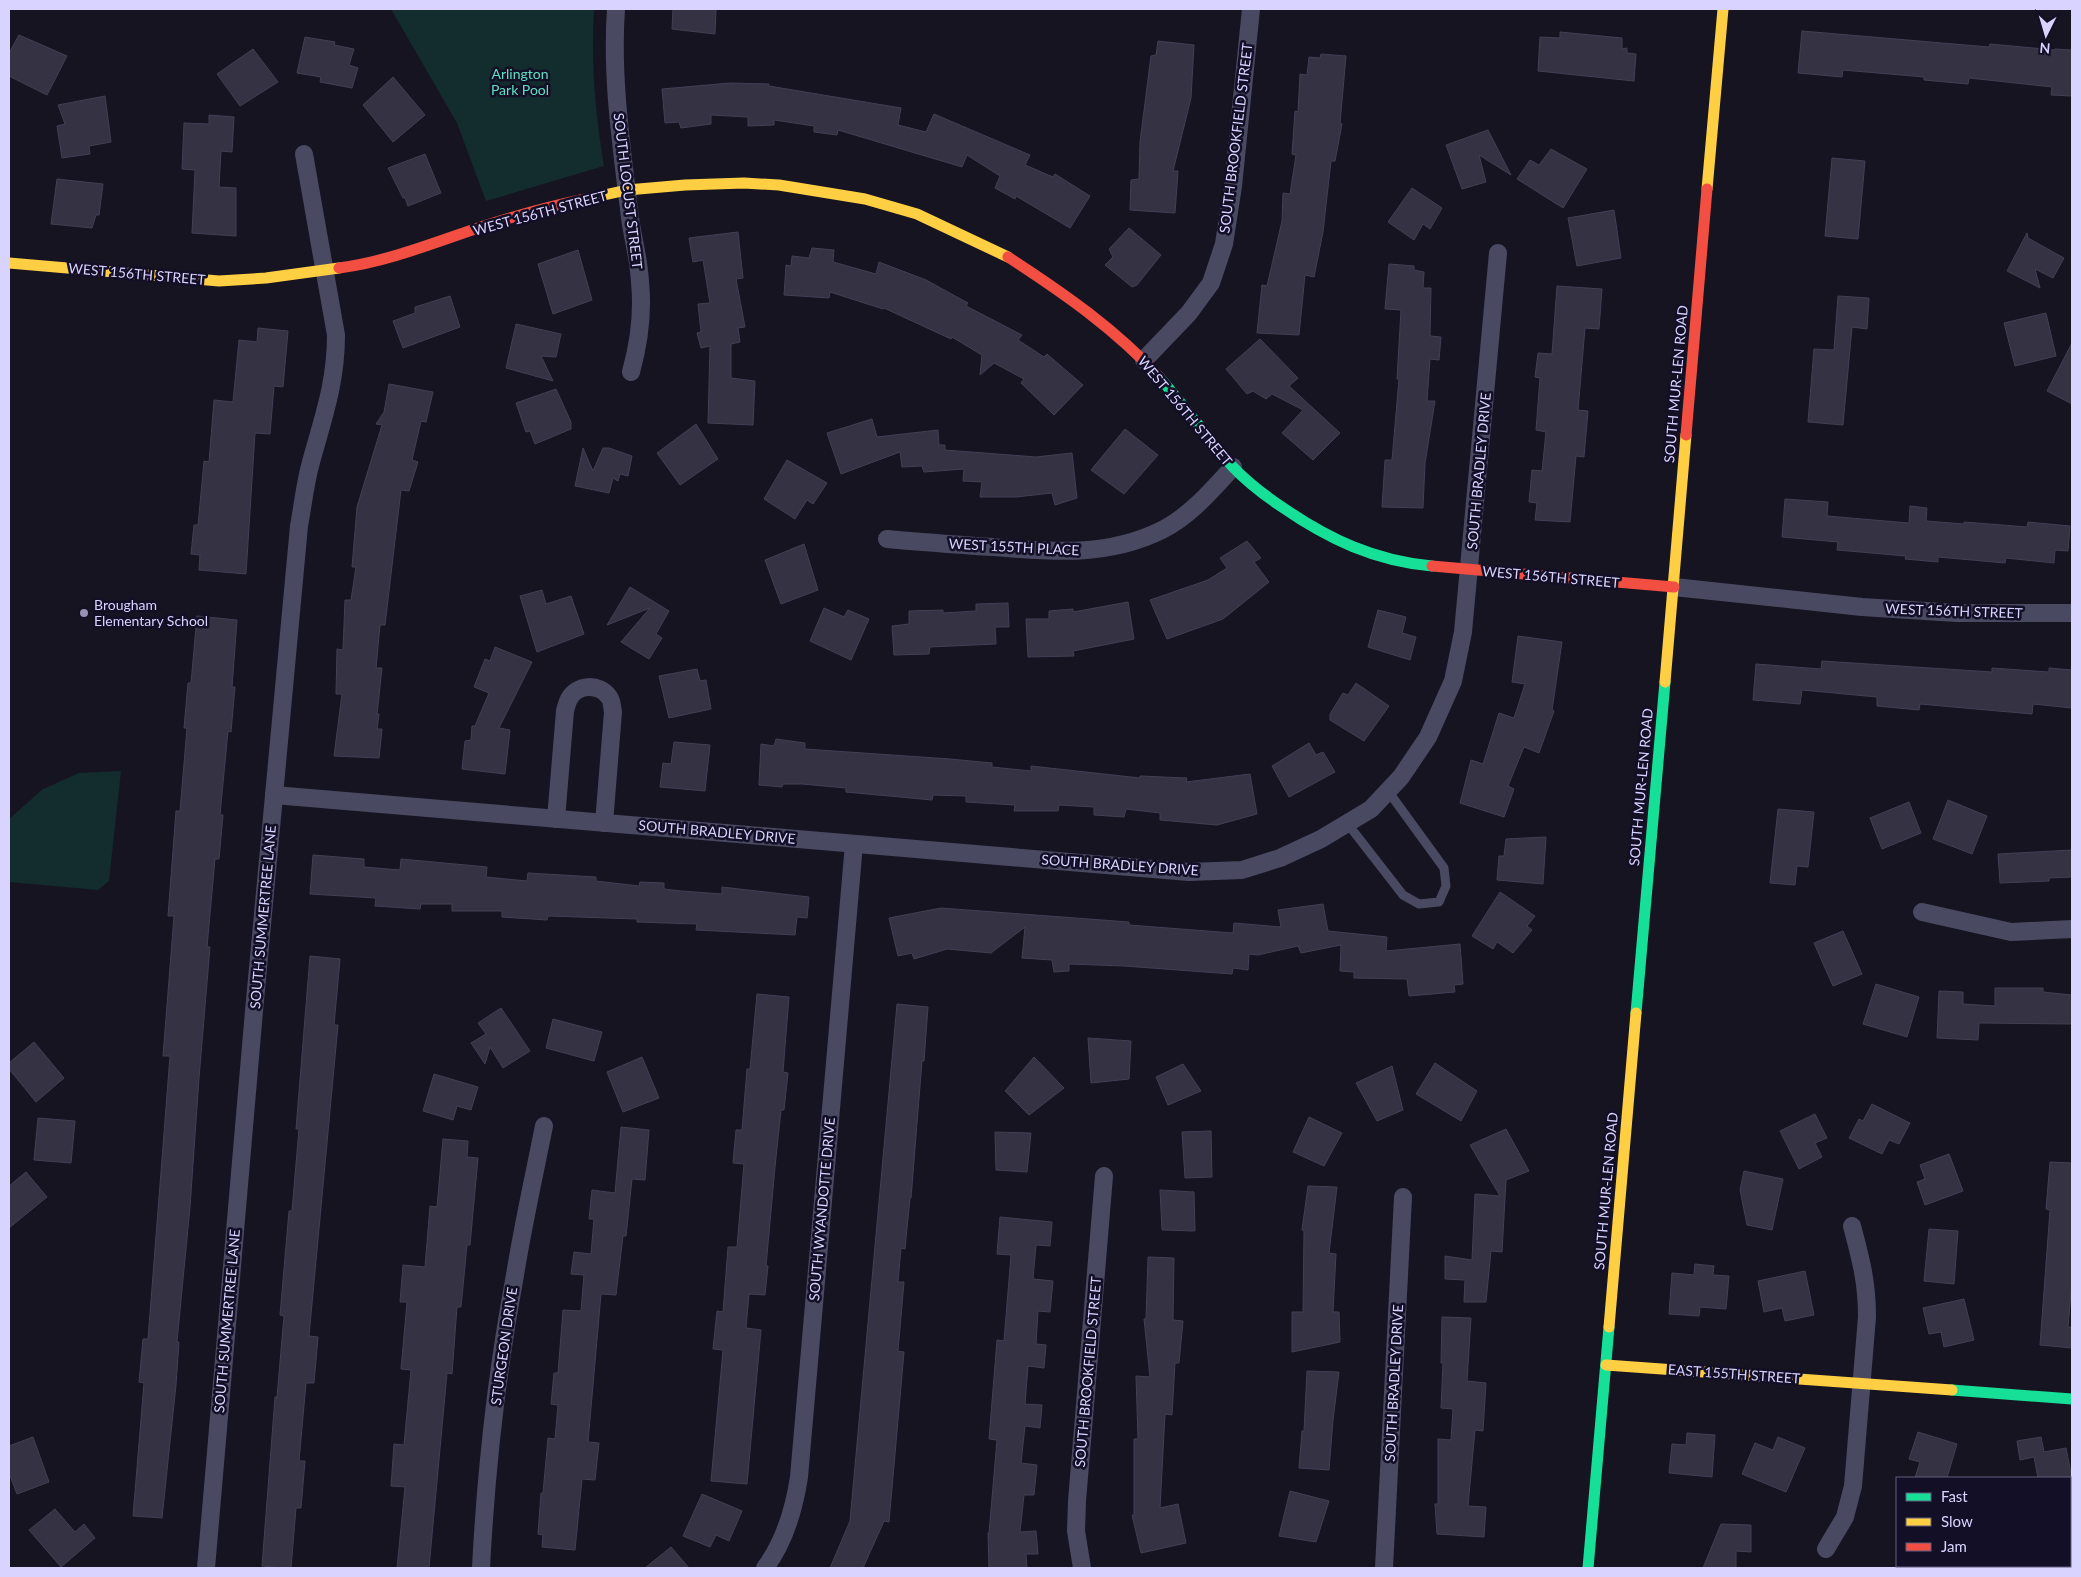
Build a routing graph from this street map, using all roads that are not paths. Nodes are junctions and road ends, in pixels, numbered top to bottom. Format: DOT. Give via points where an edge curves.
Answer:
graph roads {
  1 [pos="616,9"];
  2 [pos="1251,9"];
  3 [pos="1723,9"];
  4 [pos="304,154"];
  5 [pos="627,190"];
  6 [pos="1498,253"];
  7 [pos="9,263"];
  8 [pos="325,271"];
  9 [pos="1144,360"];
  10 [pos="631,372"];
  11 [pos="1233,467"];
  12 [pos="887,539"];
  13 [pos="1470,570"];
  14 [pos="1674,587"];
  15 [pos="2072,613"];
  16 [pos="1388,791"];
  17 [pos="274,795"];
  18 [pos="556,819"];
  19 [pos="1347,822"];
  20 [pos="604,823"];
  21 [pos="854,844"];
  22 [pos="1922,912"];
  23 [pos="2072,929"];
  24 [pos="544,1126"];
  25 [pos="1104,1176"];
  26 [pos="1403,1197"];
  27 [pos="1852,1226"];
  28 [pos="1606,1364"];
  29 [pos="1861,1383"];
  30 [pos="2072,1399"];
  31 [pos="1826,1549"];
  32 [pos="206,1568"];
  33 [pos="482,1568"];
  34 [pos="765,1568"];
  35 [pos="1082,1568"];
  36 [pos="1384,1568"];
  37 [pos="1588,1568"];
  1 -- 5 [label="street, SOUTH LOCUST STREET" via="616,98"];
  2 -- 9 [label="street, SOUTH BROOKFIELD STREET" via="1224,244 1211,283"];
  3 -- 14 [label="street, SOUTH MUR-LEN ROAD"];
  4 -- 8 [label="street"];
  5 -- 8 [label="street, WEST 156TH STREET" via="564,203 411,252"];
  5 -- 9 [label="street, WEST 156TH STREET" via="744,183 779,185 865,199 917,214 1004,255 1039,277 1108,328"];
  5 -- 10 [label="street, SOUTH LOCUST STREET" via="640,281 641,315"];
  6 -- 13 [label="street, SOUTH BRADLEY DRIVE"];
  7 -- 8 [label="street, WEST 156TH STREET" via="219,281"];
  8 -- 17 [label="street, SOUTH SUMMERTREE LANE" via="336,336 336,360 299,526"];
  9 -- 11 [label="street, WEST 156TH STREET"];
  11 -- 12 [label="street, WEST 155TH PLACE" via="1189,512 1163,530 1109,549 1056,551"];
  11 -- 13 [label="street, WEST 156TH STREET" via="1258,491 1309,526 1343,544 1411,564"];
  13 -- 14 [label="street, WEST 156TH STREET"];
  13 -- 16 [label="street, SOUTH BRADLEY DRIVE" via="1463,632 1453,680 1428,736"];
  14 -- 15 [label="street, WEST 156TH STREET" via="1872,608 1957,613"];
  14 -- 28 [label="street, SOUTH MUR-LEN ROAD"];
  16 -- 19 [label="street, SOUTH BRADLEY DRIVE" via="1371,809"];
  16 -- 19 [label="lane" via="1444,868 1446,886 1439,902 1418,904 1403,895"];
  17 -- 18 [label="street, SOUTH BRADLEY DRIVE"];
  17 -- 32 [label="street, SOUTH SUMMERTREE LANE"];
  18 -- 20 [label="street, SOUTH BRADLEY DRIVE"];
  18 -- 20 [label="street" via="565,711 576,691 588,686 599,688 610,698 613,712"];
  19 -- 21 [label="street, SOUTH BRADLEY DRIVE" via="1321,839 1280,858 1242,870 1189,872"];
  20 -- 21 [label="street, SOUTH BRADLEY DRIVE"];
  21 -- 34 [label="street, SOUTH WYANDOTTE DRIVE" via="799,1477 789,1521"];
  22 -- 23 [label="street" via="2011,932"];
  24 -- 33 [label="street, STURGEON DRIVE" via="514,1276 485,1512"];
  25 -- 35 [label="street, SOUTH BROOKFIELD STREET" via="1077,1501 1076,1531"];
  26 -- 36 [label="street, SOUTH BRADLEY DRIVE"];
  27 -- 29 [label="street" via="1867,1289"];
  28 -- 29 [label="street, EAST 155TH STREET"];
  28 -- 37 [label="street, SOUTH MUR-LEN ROAD"];
  29 -- 30 [label="street, EAST 155TH STREET"];
  29 -- 31 [label="street" via="1853,1486 1845,1516"];
}
